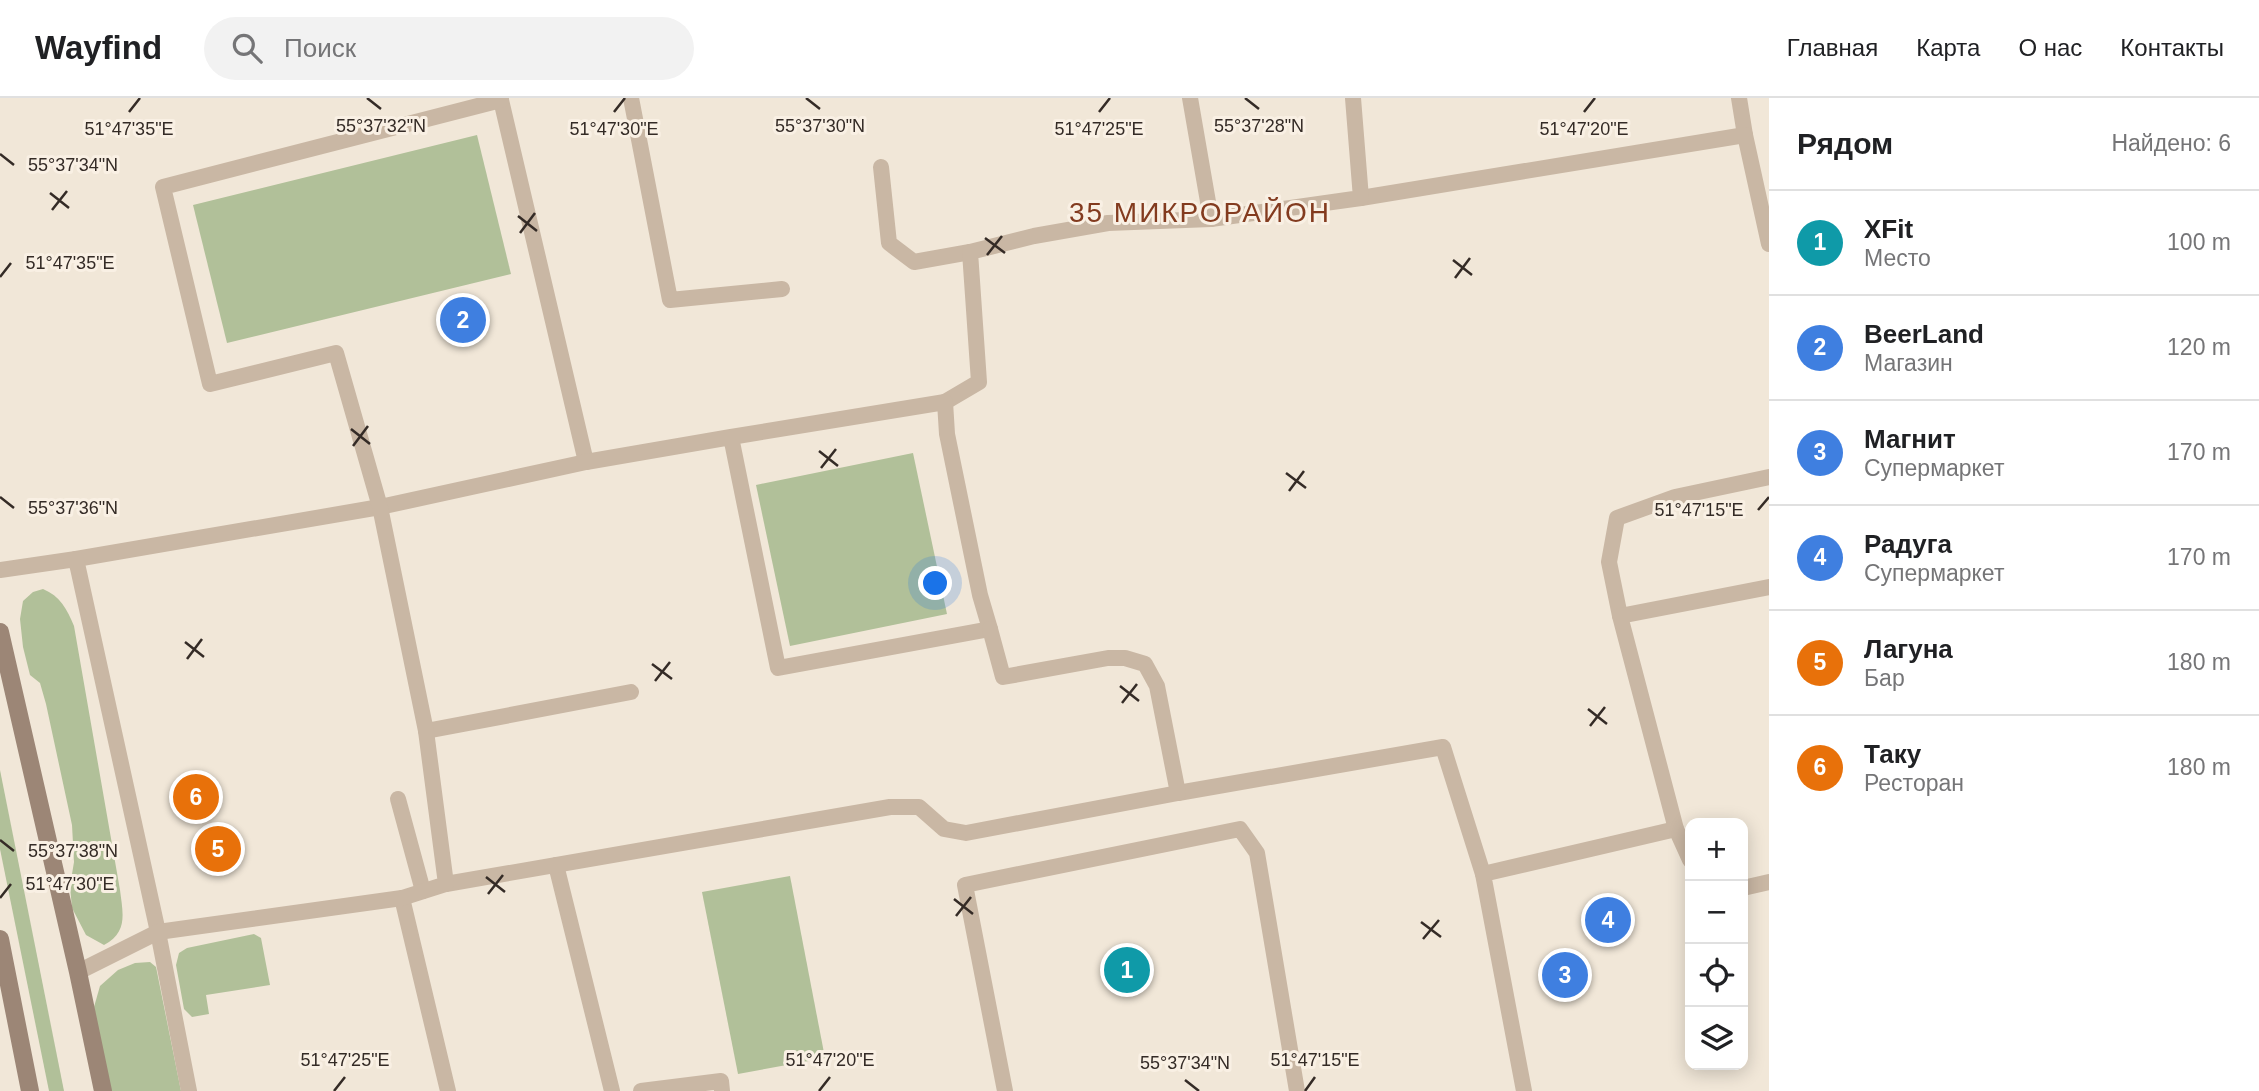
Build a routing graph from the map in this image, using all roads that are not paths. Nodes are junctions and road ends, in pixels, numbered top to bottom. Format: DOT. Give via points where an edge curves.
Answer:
graph roads {
  1 [pos="631,98"];
  2 [pos="1190,98"];
  3 [pos="1353,98"];
  4 [pos="1739,98"];
  5 [pos="501,99"];
  6 [pos="1745,135"];
  7 [pos="881,167"];
  8 [pos="1361,198"];
  9 [pos="1212,219"];
  10 [pos="1769,244"];
  11 [pos="970,252"];
  12 [pos="782,289"];
  13 [pos="945,402"];
  14 [pos="731,437"];
  15 [pos="586,462"];
  16 [pos="1769,477"];
  17 [pos="380,507"];
  18 [pos="76,559"];
  19 [pos="0,570"];
  20 [pos="1769,587"];
  21 [pos="1620,615"];
  22 [pos="990,629"];
  23 [pos="0,632"];
  24 [pos="631,692"];
  25 [pos="426,731"];
  26 [pos="1178,793"];
  27 [pos="398,799"];
  28 [pos="1676,829"];
  29 [pos="1685,849"];
  30 [pos="556,865"];
  31 [pos="1483,874"];
  32 [pos="1769,882"];
  33 [pos="446,884"];
  34 [pos="1748,887"];
  35 [pos="423,891"];
  36 [pos="402,898"];
  37 [pos="158,932"];
  38 [pos="0,939"];
  39 [pos="78,972"];
  40 [pos="30,1091"];
  41 [pos="103,1091"];
  42 [pos="190,1091"];
  43 [pos="449,1091"];
  44 [pos="612,1091"];
  45 [pos="641,1091"];
  46 [pos="722,1091"];
  47 [pos="1005,1091"];
  48 [pos="1297,1091"];
  49 [pos="1524,1091"];
  1 -- 12 [label="lane" via="670,300"];
  2 -- 9 [label="lane"];
  3 -- 8 [label="lane"];
  4 -- 6 [label="lane"];
  5 -- 15 [label="lane"];
  5 -- 17 [label="lane" via="163,187 210,384 336,353"];
  6 -- 8 [label="lane"];
  6 -- 10 [label="lane"];
  7 -- 11 [label="lane" via="889,243 914,262"];
  8 -- 9 [label="lane"];
  9 -- 11 [label="lane" via="1108,223"];
  11 -- 13 [label="lane" via="979,382"];
  13 -- 14 [label="lane"];
  13 -- 22 [label="lane" via="950,448"];
  14 -- 15 [label="lane"];
  14 -- 22 [label="lane" via="778,668"];
  15 -- 17 [label="lane"];
  16 -- 21 [label="lane" via="1675,497 1616,518 1609,562"];
  17 -- 18 [label="lane"];
  17 -- 25 [label="lane"];
  18 -- 19 [label="lane"];
  18 -- 37 [label="lane"];
  20 -- 21 [label="lane"];
  21 -- 28 [label="lane"];
  22 -- 26 [label="lane" via="1003,677 1108,658 1145,664 1157,687"];
  23 -- 39 [label="main road"];
  24 -- 25 [label="lane"];
  25 -- 33 [label="lane"];
  26 -- 30 [label="lane" via="966,833 944,829 919,807 890,807"];
  26 -- 31 [label="lane" via="1443,747"];
  27 -- 35 [label="lane"];
  28 -- 29 [label="lane"];
  28 -- 31 [label="lane"];
  30 -- 33 [label="lane"];
  30 -- 44 [label="lane"];
  31 -- 49 [label="lane"];
  32 -- 34 [label="lane"];
  33 -- 35 [label="lane"];
  35 -- 36 [label="lane"];
  36 -- 37 [label="lane"];
  36 -- 43 [label="lane"];
  37 -- 39 [label="lane"];
  37 -- 42 [label="lane"];
  38 -- 40 [label="main road"];
  39 -- 41 [label="main road"];
  45 -- 46 [label="lane" via="721,1081"];
  47 -- 48 [label="lane" via="965,885 1240,829 1257,853"];
}
